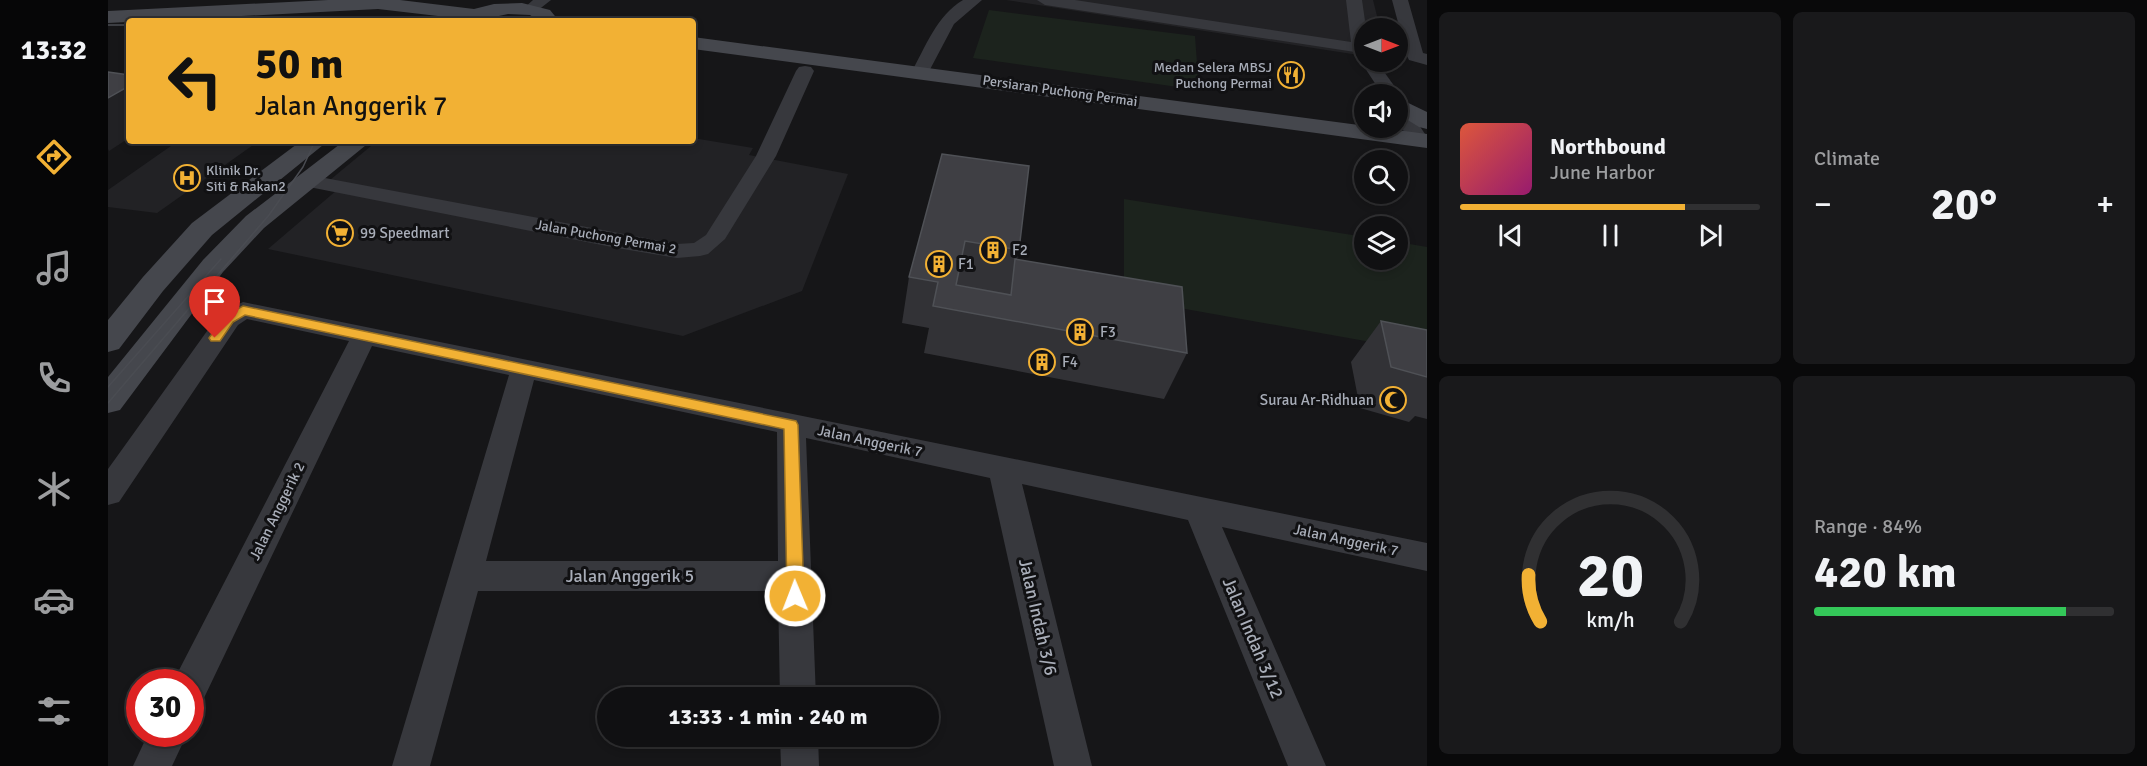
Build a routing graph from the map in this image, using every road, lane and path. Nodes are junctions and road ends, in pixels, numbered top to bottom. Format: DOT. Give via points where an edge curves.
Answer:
graph roads {
  1 [pos="974,0"];
  2 [pos="1045,0"];
  3 [pos="1354,0"];
  4 [pos="1400,0"];
  5 [pos="537,4"];
  6 [pos="108,17"];
  7 [pos="467,17"];
  8 [pos="286,18"];
  9 [pos="392,18"];
  10 [pos="548,18"];
  11 [pos="1358,18"];
  12 [pos="126,26"];
  13 [pos="108,27"];
  14 [pos="696,43"];
  15 [pos="1354,53"];
  16 [pos="696,56"];
  17 [pos="1427,60"];
  18 [pos="804,71"];
  19 [pos="920,73"];
  20 [pos="1408,118"];
  21 [pos="1425,139"];
  22 [pos="312,144"];
  23 [pos="355,144"];
  24 [pos="309,181"];
  25 [pos="364,336"];
  26 [pos="108,341"];
  27 [pos="524,369"];
  28 [pos="108,401"];
  29 [pos="791,425"];
  30 [pos="1003,469"];
  31 [pos="108,493"];
  32 [pos="1199,509"];
  33 [pos="1425,560"];
  34 [pos="465,576"];
  35 [pos="795,576"];
  36 [pos="199,669"];
  37 [pos="798,687"];
  38 [pos="162,747"];
  39 [pos="799,747"];
  40 [pos="152,766"];
  41 [pos="411,766"];
  42 [pos="800,766"];
  43 [pos="1073,766"];
  44 [pos="1307,766"];
  1 -- 19 [label="street" via="952,15"];
  2 -- 15 [label="street"];
  3 -- 11 [label="street"];
  4 -- 17 [label="street" via="1415,56"];
  5 -- 7 [label="street" via="508,6"];
  5 -- 10 [label="street"];
  6 -- 7 [label="street" via="378,3"];
  8 -- 9 [label="street"];
  12 -- 13 [label="street"];
  14 -- 19 [label="street, Persiaran Puchong Permai"];
  16 -- 18 [label="street, Persiaran Puchong Permai"];
  18 -- 21 [label="street, Persiaran Puchong Permai" via="1362,144"];
  18 -- 24 [label="street, Jalan Puchong Permai 2" via="766,156 714,239 700,249 677,251 617,241"];
  19 -- 21 [label="street, Persiaran Puchong Permai"];
  20 -- 21 [label="street"];
  22 -- 26 [label="street" via="202,229"];
  23 -- 24 [label="street"];
  24 -- 28 [label="street" via="255,222 213,266"];
  25 -- 27 [label="street, Jalan Anggerik 7"];
  25 -- 31 [label="street, Jalan Anggerik 7" via="243,310 229,319"];
  25 -- 36 [label="street, Jalan Anggerik 2"];
  27 -- 29 [label="street, Jalan Anggerik 7"];
  27 -- 34 [label="street"];
  29 -- 30 [label="street, Jalan Anggerik 7"];
  29 -- 35 [label="street"];
  30 -- 32 [label="street, Jalan Anggerik 7"];
  30 -- 43 [label="street, Jalan Indah 3/6"];
  32 -- 33 [label="street, Jalan Anggerik 7"];
  32 -- 44 [label="street, Jalan Indah 3/12"];
  34 -- 35 [label="street, Jalan Anggerik 5"];
  34 -- 41 [label="street"];
  35 -- 37 [label="street"];
  38 -- 40 [label="street"];
  39 -- 42 [label="street"];
}
